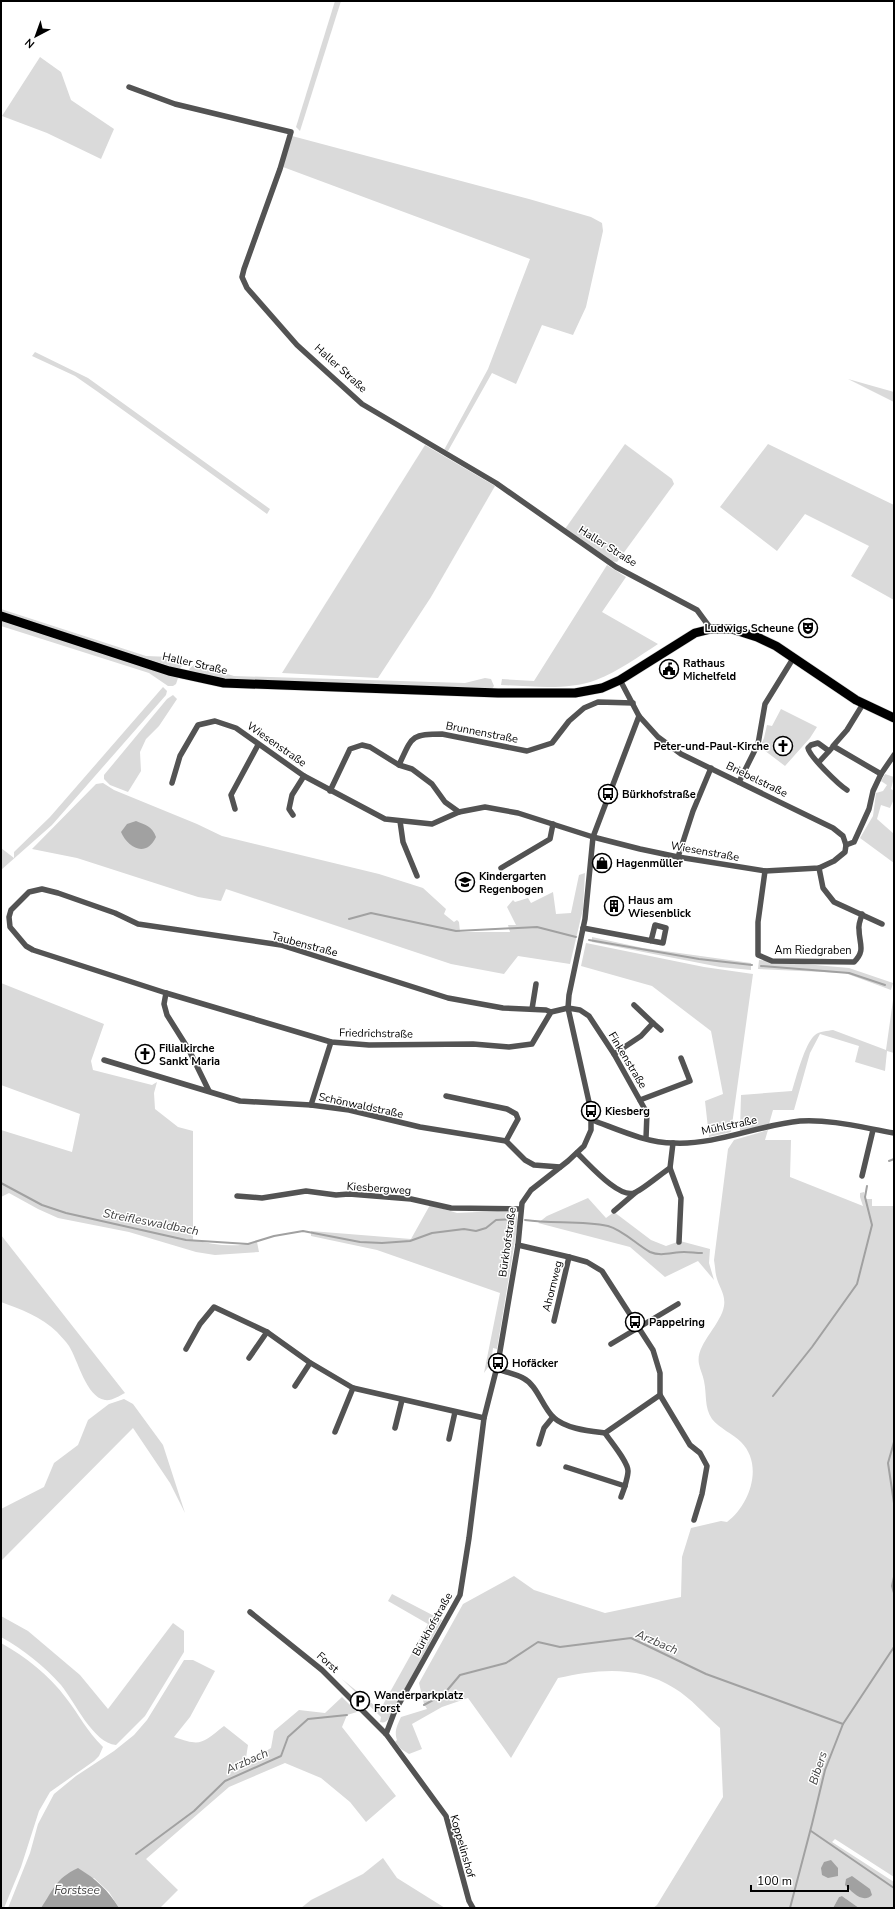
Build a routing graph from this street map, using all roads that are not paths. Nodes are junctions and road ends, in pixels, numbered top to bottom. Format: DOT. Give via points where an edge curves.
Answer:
graph roads {
  1 [pos="129,87"];
  2 [pos="1,616"];
  3 [pos="711,629"];
  4 [pos="794,657"];
  5 [pos="620,680"];
  6 [pos="633,703"];
  7 [pos="863,704"];
  8 [pos="639,716"];
  9 [pos="894,718"];
  10 [pos="258,745"];
  11 [pos="831,749"];
  12 [pos="894,755"];
  13 [pos="819,762"];
  14 [pos="399,765"];
  15 [pos="712,768"];
  16 [pos="881,774"];
  17 [pos="304,776"];
  18 [pos="739,782"];
  19 [pos="172,783"];
  20 [pos="847,790"];
  21 [pos="330,791"];
  22 [pos="235,809"];
  23 [pos="459,812"];
  24 [pos="293,815"];
  25 [pos="400,821"];
  26 [pos="553,824"];
  27 [pos="593,836"];
  28 [pos="846,845"];
  29 [pos="678,857"];
  30 [pos="501,868"];
  31 [pos="819,868"];
  32 [pos="765,871"];
  33 [pos="417,876"];
  34 [pos="18,902"];
  35 [pos="862,914"];
  36 [pos="882,924"];
  37 [pos="583,928"];
  38 [pos="652,941"];
  39 [pos="536,984"];
  40 [pos="166,993"];
  41 [pos="634,1005"];
  42 [pos="568,1008"];
  43 [pos="532,1009"];
  44 [pos="551,1012"];
  45 [pos="653,1023"];
  46 [pos="661,1030"];
  47 [pos="331,1042"];
  48 [pos="614,1054"];
  49 [pos="681,1058"];
  50 [pos="104,1060"];
  51 [pos="209,1090"];
  52 [pos="446,1096"];
  53 [pos="640,1100"];
  54 [pos="311,1105"];
  55 [pos="592,1120"];
  56 [pos="873,1130"];
  57 [pos="894,1133"];
  58 [pos="646,1138"];
  59 [pos="506,1141"];
  60 [pos="673,1144"];
  61 [pos="577,1152"];
  62 [pos="560,1167"];
  63 [pos="670,1168"];
  64 [pos="862,1176"];
  65 [pos="635,1193"];
  66 [pos="237,1196"];
  67 [pos="521,1209"];
  68 [pos="614,1211"];
  69 [pos="679,1242"];
  70 [pos="518,1245"];
  71 [pos="570,1257"];
  72 [pos="678,1304"];
  73 [pos="554,1321"];
  74 [pos="638,1327"];
  75 [pos="267,1332"];
  76 [pos="611,1344"];
  77 [pos="186,1349"];
  78 [pos="249,1358"];
  79 [pos="310,1363"];
  80 [pos="497,1369"];
  81 [pos="295,1386"];
  82 [pos="353,1388"];
  83 [pos="660,1395"];
  84 [pos="402,1400"];
  85 [pos="455,1412"];
  86 [pos="553,1417"];
  87 [pos="484,1418"];
  88 [pos="396,1428"];
  89 [pos="335,1432"];
  90 [pos="606,1433"];
  91 [pos="449,1439"];
  92 [pos="539,1444"];
  93 [pos="566,1467"];
  94 [pos="625,1486"];
  95 [pos="621,1497"];
  96 [pos="694,1520"];
  97 [pos="250,1612"];
  98 [pos="386,1734"];
  99 [pos="473,1908"];
  1 -- 3 [label="street, Haller Straße" via="175,104 291,132 244,269 242,277 247,288 297,345 362,404 496,483 616,567 697,610"];
  2 -- 5 [label="main road, Haller Straße" via="169,671 224,683 498,693 575,693 602,688"];
  3 -- 4 [label="main road, Haller Straße" via="732,629 757,637"];
  3 -- 5 [label="main road, Haller Straße" via="695,633"];
  4 -- 7 [label="main road, Haller Straße"];
  4 -- 18 [label="street" via="765,704 758,744"];
  5 -- 6 [label="street"];
  6 -- 8 [label="street"];
  6 -- 14 [label="street, Brunnenstraße" via="598,702 584,708 569,721 552,743 527,751 442,734 415,737"];
  7 -- 9 [label="main road, Haller Straße"];
  7 -- 11 [label="street" via="848,730"];
  8 -- 15 [label="street, Briebelstraße" via="658,737 681,754"];
  8 -- 27 [label="street, Bürkhofstraße"];
  10 -- 17 [label="street, Wiesenstraße"];
  10 -- 19 [label="street, Wiesenstraße" via="236,728 215,721 198,725 180,756"];
  10 -- 22 [label="street" via="231,795"];
  11 -- 13 [label="street"];
  11 -- 13 [label="street" via="818,743 808,748 808,752"];
  11 -- 16 [label="street"];
  12 -- 16 [label="street, Wiesenstraße"];
  13 -- 20 [label="street" via="835,782"];
  14 -- 21 [label="street" via="370,747 356,746 350,749"];
  14 -- 23 [label="street" via="412,769 432,784 446,802"];
  15 -- 18 [label="street, Briebelstraße"];
  15 -- 29 [label="street" via="693,811"];
  16 -- 28 [label="street, Wiesenstraße" via="854,842"];
  17 -- 21 [label="street, Wiesenstraße"];
  17 -- 24 [label="street" via="292,795 289,809"];
  18 -- 28 [label="street, Briebelstraße" via="833,828 843,836"];
  21 -- 25 [label="street, Wiesenstraße" via="385,819"];
  23 -- 25 [label="street, Wiesenstraße" via="432,824"];
  23 -- 26 [label="street, Wiesenstraße" via="485,808 518,813"];
  25 -- 33 [label="street" via="403,842"];
  26 -- 27 [label="street, Wiesenstraße"];
  26 -- 30 [label="street" via="550,839"];
  27 -- 29 [label="street, Wiesenstraße"];
  27 -- 37 [label="street, Bürkhofstraße"];
  28 -- 31 [label="street, Wiesenstraße" via="841,856"];
  29 -- 32 [label="street, Wiesenstraße"];
  31 -- 32 [label="street, Wiesenstraße"];
  31 -- 35 [label="street" via="823,888 834,902"];
  32 -- 35 [label="street, Am Riedgraben" via="757,938 758,955 767,959 854,962 860,956 862,946 858,928"];
  34 -- 40 [label="street, Friedrichstraße" via="11,910 8,922 26,946"];
  34 -- 43 [label="street, Taubenstraße" via="29,892 42,889 115,912 138,924 281,945 448,998 503,1008"];
  35 -- 36 [label="street"];
  37 -- 38 [label="street"];
  37 -- 42 [label="street, Bürkhofstraße"];
  39 -- 43 [label="street"];
  40 -- 47 [label="street, Friedrichstraße"];
  40 -- 51 [label="street" via="164,1004 167,1015 189,1050"];
  41 -- 45 [label="street"];
  42 -- 44 [label="street, Taubenstraße"];
  42 -- 48 [label="street, Finkenstraße" via="580,1010 589,1016"];
  42 -- 55 [label="street, Bürkhofstraße"];
  43 -- 44 [label="street, Taubenstraße"];
  44 -- 47 [label="street, Friedrichstraße" via="532,1044 509,1047"];
  45 -- 46 [label="street"];
  45 -- 48 [label="street" via="641,1036"];
  47 -- 54 [label="street"];
  48 -- 53 [label="street, Finkenstraße"];
  49 -- 53 [label="street" via="690,1081"];
  50 -- 51 [label="street, Schönwaldstraße"];
  51 -- 54 [label="street, Schönwaldstraße" via="240,1101"];
  52 -- 59 [label="street" via="512,1111 518,1119"];
  53 -- 58 [label="street, Finkenstraße" via="647,1113"];
  54 -- 59 [label="street, Schönwaldstraße" via="349,1110 420,1128"];
  55 -- 58 [label="street, Mühlstraße"];
  55 -- 61 [label="street, Bürkhofstraße" via="588,1138"];
  56 -- 57 [label="street, Mühlstraße"];
  56 -- 60 [label="street, Mühlstraße" via="801,1121 702,1141"];
  56 -- 64 [label="street"];
  58 -- 60 [label="street, Mühlstraße"];
  59 -- 62 [label="street" via="525,1160 534,1165"];
  60 -- 63 [label="street"];
  61 -- 62 [label="street, Bürkhofstraße"];
  61 -- 65 [label="street" via="614,1187 625,1194"];
  62 -- 67 [label="street, Bürkhofstraße" via="527,1194"];
  63 -- 65 [label="street"];
  63 -- 69 [label="street" via="681,1198"];
  65 -- 68 [label="street"];
  66 -- 67 [label="street, Kiesbergweg" via="262,1198 306,1191 412,1199 451,1208"];
  67 -- 70 [label="street, Bürkhofstraße"];
  70 -- 71 [label="street"];
  70 -- 80 [label="street, Bürkhofstraße"];
  71 -- 73 [label="street, Ahornweg"];
  71 -- 74 [label="street" via="587,1262 602,1271"];
  72 -- 74 [label="street"];
  74 -- 76 [label="street"];
  74 -- 83 [label="street" via="653,1350 660,1372"];
  75 -- 77 [label="street" via="214,1307 200,1324"];
  75 -- 78 [label="street"];
  75 -- 79 [label="street"];
  79 -- 81 [label="street"];
  79 -- 82 [label="street"];
  80 -- 86 [label="street" via="524,1378"];
  80 -- 87 [label="street, Bürkhofstraße"];
  82 -- 84 [label="street"];
  82 -- 89 [label="street"];
  83 -- 90 [label="street"];
  83 -- 96 [label="street" via="690,1446 700,1453 707,1466"];
  84 -- 85 [label="street"];
  84 -- 88 [label="street"];
  85 -- 87 [label="street"];
  85 -- 91 [label="street"];
  86 -- 90 [label="street" via="565,1425"];
  86 -- 92 [label="street" via="544,1428"];
  87 -- 98 [label="street, Bürkhofstraße" via="470,1538 460,1595 394,1714"];
  90 -- 94 [label="street" via="614,1448 624,1458 628,1469"];
  93 -- 94 [label="street"];
  94 -- 95 [label="street"];
  97 -- 98 [label="street, Forst" via="322,1670"];
  98 -- 99 [label="street, Koppelinshof" via="446,1816"];
}
